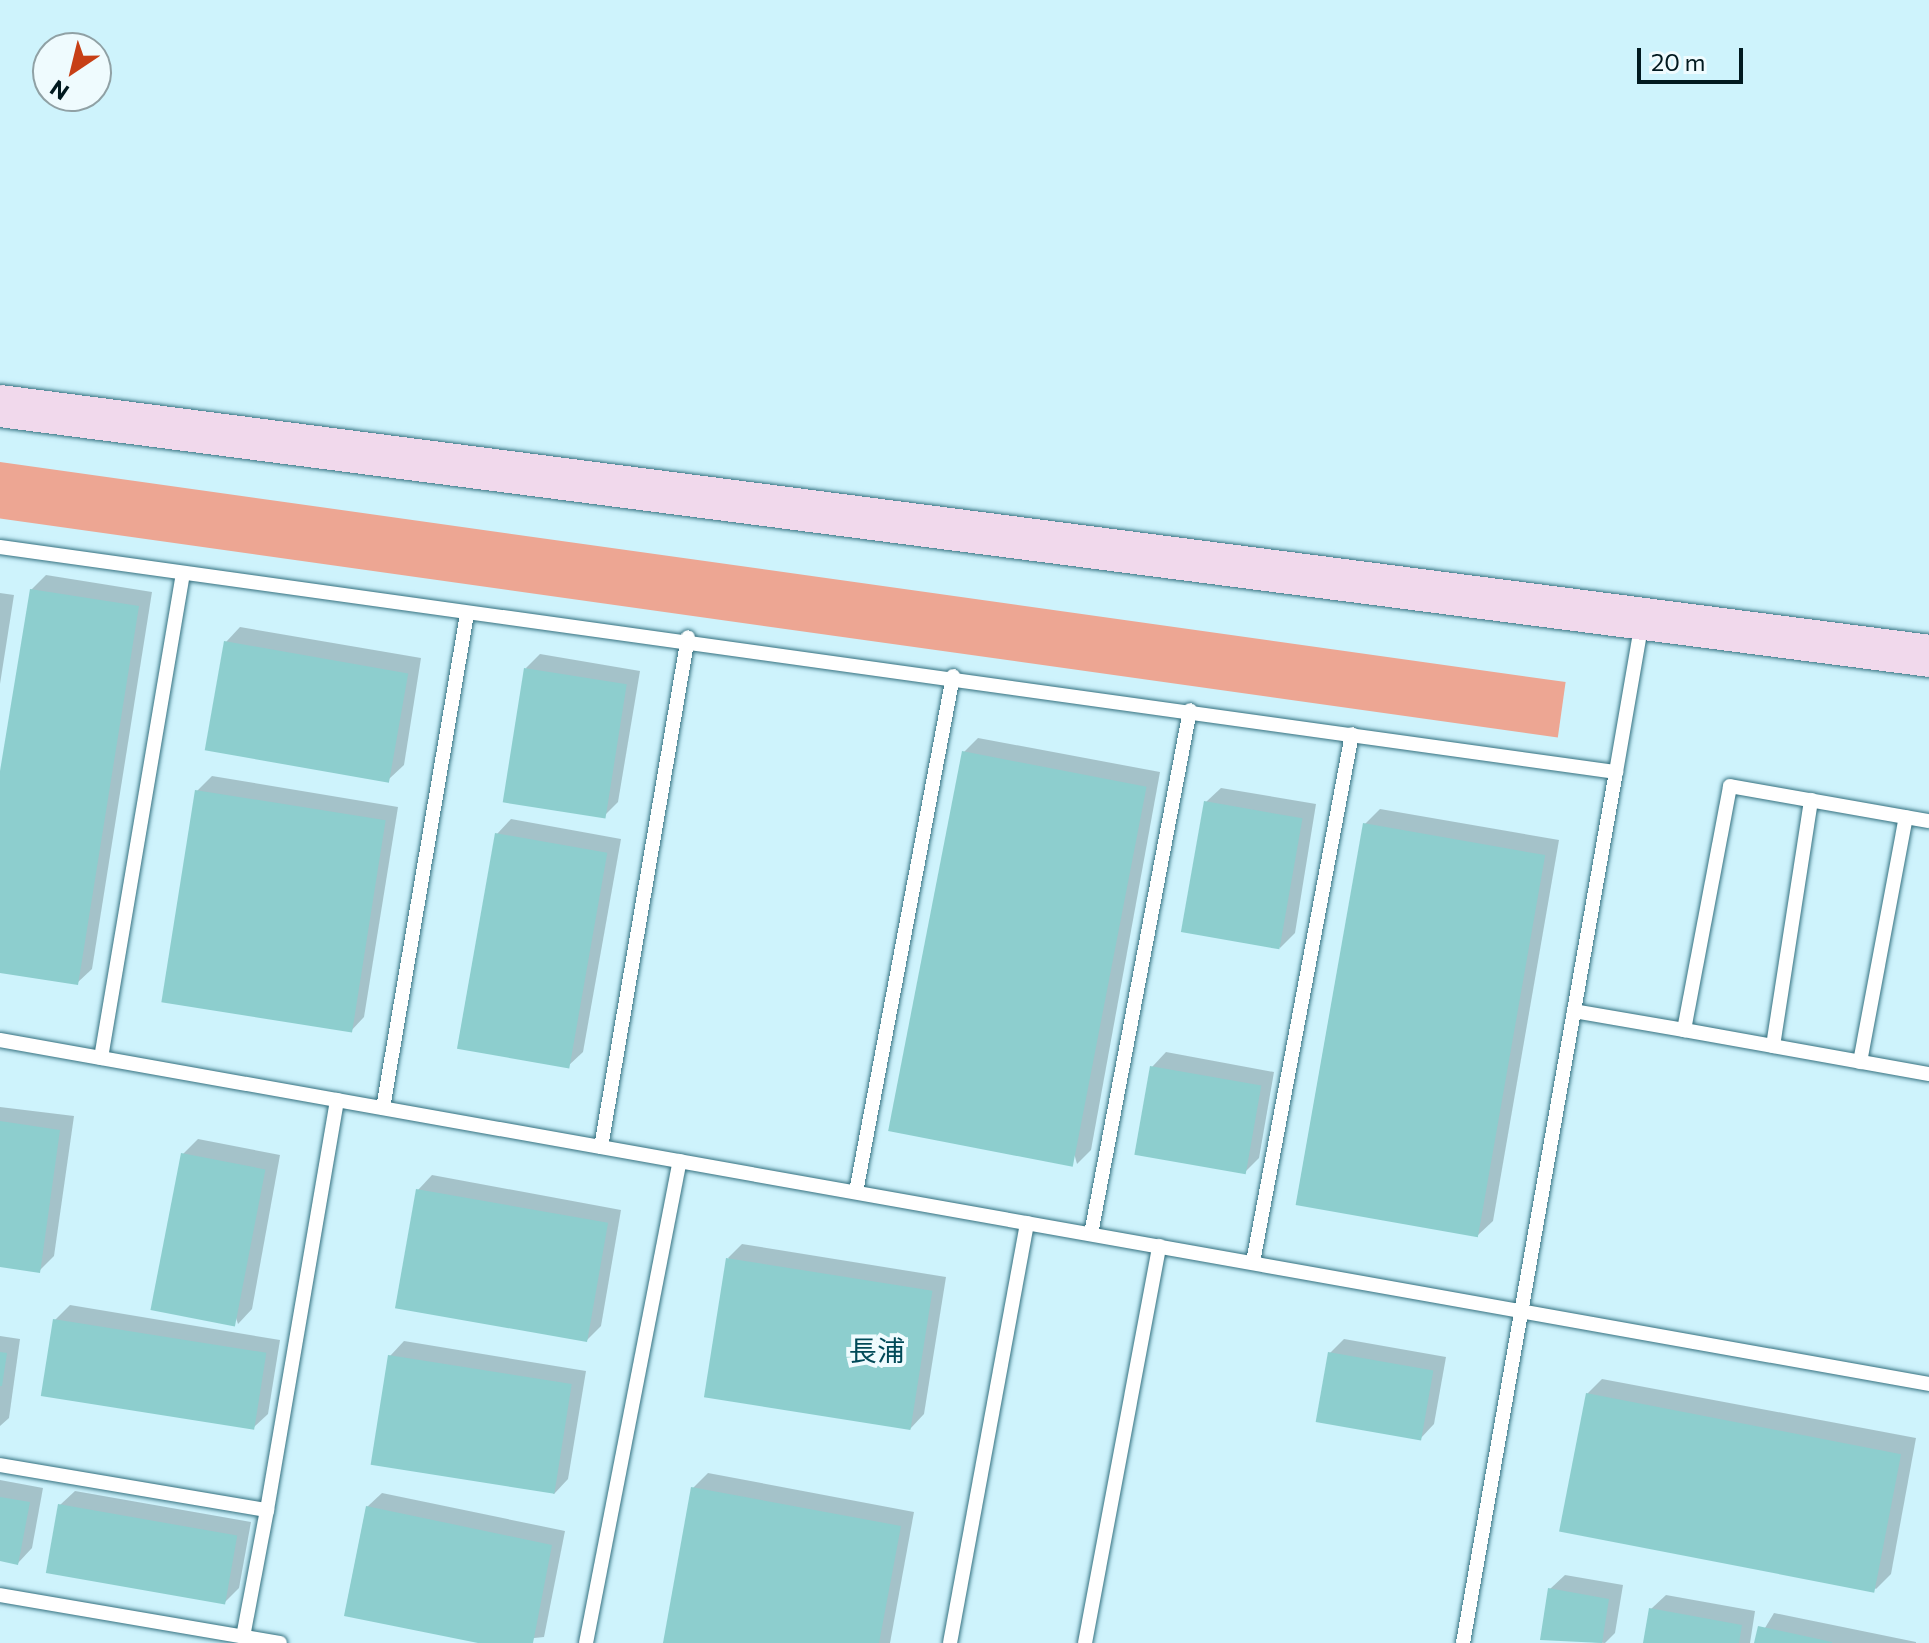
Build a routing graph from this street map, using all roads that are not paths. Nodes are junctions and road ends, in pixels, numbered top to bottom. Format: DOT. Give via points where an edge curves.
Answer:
graph roads {
  1 [pos="0,406"];
  2 [pos="0,547"];
  3 [pos="183,575"];
  4 [pos="467,614"];
  5 [pos="1642,619"];
  6 [pos="688,637"];
  7 [pos="1929,656"];
  8 [pos="953,676"];
  9 [pos="1190,710"];
  10 [pos="1352,734"];
  11 [pos="1616,772"];
  12 [pos="1811,800"];
  13 [pos="1906,817"];
  14 [pos="1929,821"];
  15 [pos="1574,1011"];
  16 [pos="1684,1030"];
  17 [pos="0,1040"];
  18 [pos="1773,1046"];
  19 [pos="101,1058"];
  20 [pos="1860,1062"];
  21 [pos="1929,1074"];
  22 [pos="337,1100"];
  23 [pos="383,1108"];
  24 [pos="601,1147"];
  25 [pos="680,1161"];
  26 [pos="856,1192"];
  27 [pos="1027,1223"];
  28 [pos="1091,1234"];
  29 [pos="1159,1246"];
  30 [pos="1253,1262"];
  31 [pos="1522,1310"];
  32 [pos="1929,1384"];
  33 [pos="0,1465"];
  34 [pos="267,1510"];
  35 [pos="0,1595"];
  36 [pos="243,1637"];
  37 [pos="280,1643"];
  38 [pos="586,1643"];
  39 [pos="950,1643"];
  40 [pos="1085,1643"];
  41 [pos="1463,1643"];
  1 -- 5 [label="street"];
  2 -- 3 [label="lane"];
  3 -- 4 [label="lane"];
  3 -- 19 [label="lane"];
  4 -- 6 [label="lane"];
  4 -- 23 [label="lane"];
  5 -- 7 [label="street"];
  5 -- 11 [label="lane"];
  6 -- 8 [label="lane"];
  6 -- 24 [label="lane"];
  8 -- 9 [label="lane"];
  8 -- 26 [label="lane"];
  9 -- 10 [label="lane"];
  9 -- 28 [label="lane"];
  10 -- 11 [label="lane"];
  10 -- 30 [label="lane"];
  11 -- 15 [label="lane"];
  12 -- 13 [label="lane"];
  12 -- 16 [label="lane" via="1730,786"];
  12 -- 18 [label="lane"];
  13 -- 14 [label="lane"];
  13 -- 20 [label="lane"];
  15 -- 16 [label="lane"];
  15 -- 31 [label="lane"];
  16 -- 18 [label="lane"];
  17 -- 19 [label="lane"];
  18 -- 20 [label="lane"];
  19 -- 22 [label="lane"];
  20 -- 21 [label="lane"];
  22 -- 23 [label="lane"];
  22 -- 34 [label="lane"];
  23 -- 24 [label="lane"];
  24 -- 25 [label="lane"];
  25 -- 26 [label="lane"];
  25 -- 38 [label="lane"];
  26 -- 27 [label="lane"];
  27 -- 28 [label="lane"];
  27 -- 39 [label="lane"];
  28 -- 29 [label="lane"];
  29 -- 30 [label="lane"];
  29 -- 40 [label="lane"];
  30 -- 31 [label="lane"];
  31 -- 32 [label="lane"];
  31 -- 41 [label="lane"];
  33 -- 34 [label="lane"];
  34 -- 36 [label="lane"];
  35 -- 36 [label="lane"];
  36 -- 37 [label="lane"];
}
